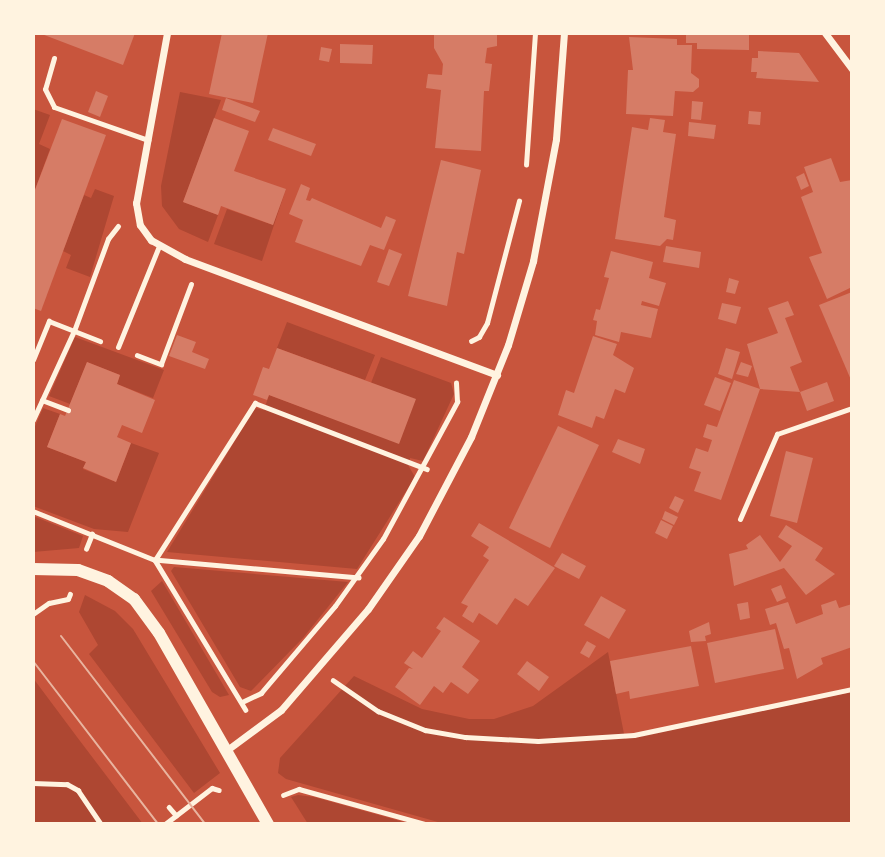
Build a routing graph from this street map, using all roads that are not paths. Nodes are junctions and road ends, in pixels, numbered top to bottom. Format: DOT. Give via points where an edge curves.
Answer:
graph roads {
  1 [pos="167,33"];
  2 [pos="564,33"];
  3 [pos="825,33"];
  4 [pos="54,58"];
  5 [pos="852,69"];
  6 [pos="148,140"];
  7 [pos="159,246"];
  8 [pos="118,347"];
  9 [pos="497,375"];
  10 [pos="852,408"];
  11 [pos="740,519"];
  12 [pos="33,569"];
  13 [pos="227,750"];
  14 [pos="268,824"];
  1 -- 6 [label="street"];
  2 -- 9 [label="street" via="559,113 543,216 527,286"];
  3 -- 5 [label="street"];
  4 -- 6 [label="lane" via="45,89 54,107"];
  6 -- 7 [label="street" via="137,195 138,218"];
  7 -- 8 [label="lane"];
  7 -- 9 [label="street"];
  9 -- 13 [label="street" via="450,480 385,586 281,710"];
  10 -- 11 [label="lane" via="777,434"];
  12 -- 13 [label="street" via="78,570 108,581 134,598 159,632"];
  13 -- 14 [label="street"];
}
